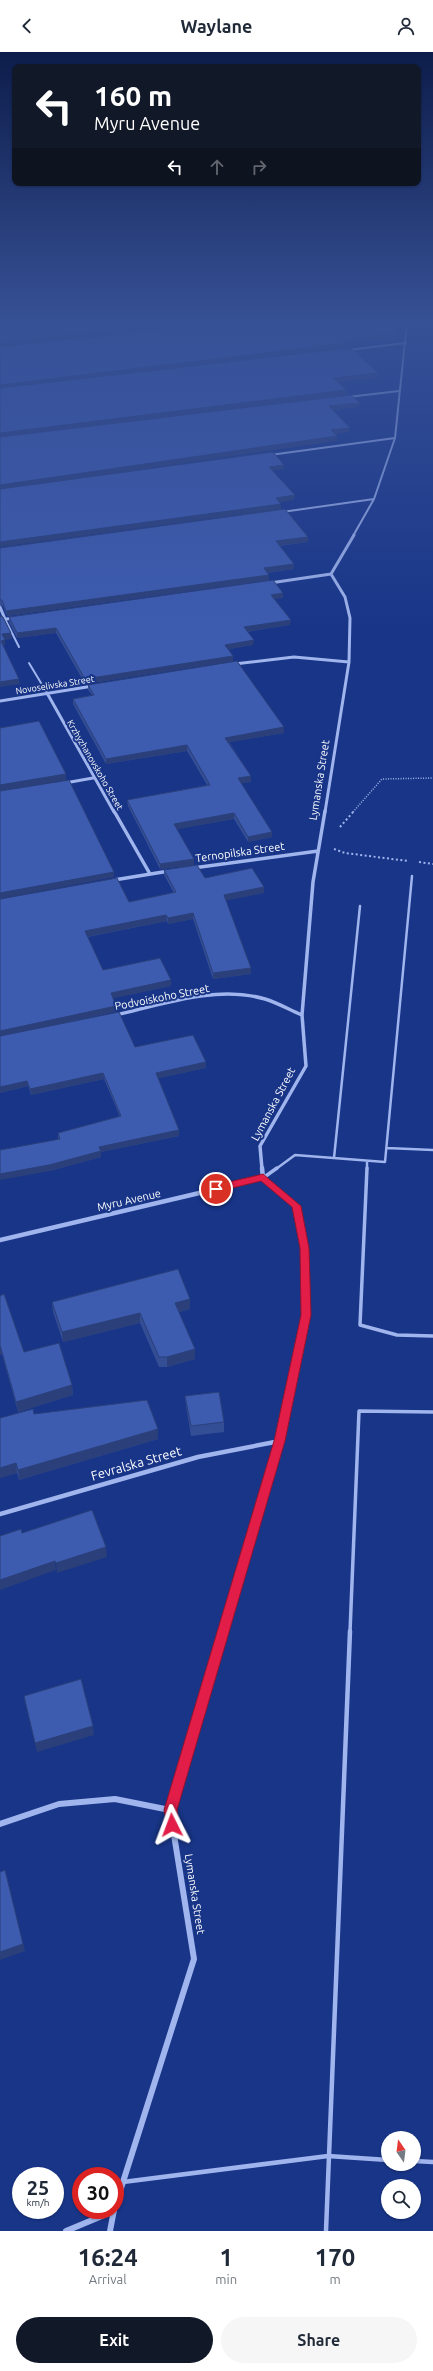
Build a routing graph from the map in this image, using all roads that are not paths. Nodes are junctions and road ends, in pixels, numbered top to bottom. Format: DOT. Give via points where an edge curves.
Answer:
graph roads {
  1 [pos="396,424"];
  2 [pos="395,438"];
  3 [pos="269,455"];
  4 [pos="374,499"];
  5 [pos="281,512"];
  6 [pos="331,574"];
  7 [pos="261,584"];
  8 [pos="0,607"];
  9 [pos="21,617"];
  10 [pos="5,619"];
  11 [pos="0,620"];
  12 [pos="19,646"];
  13 [pos="349,662"];
  14 [pos="29,663"];
  15 [pos="229,665"];
  16 [pos="100,685"];
  17 [pos="47,693"];
  18 [pos="0,701"];
  19 [pos="93,778"];
  20 [pos="62,783"];
  21 [pos="318,851"];
  22 [pos="188,868"];
  23 [pos="172,870"];
  24 [pos="150,874"];
  25 [pos="412,876"];
  26 [pos="112,881"];
  27 [pos="360,906"];
  28 [pos="114,1015"];
  29 [pos="302,1015"];
  30 [pos="387,1148"];
  31 [pos="433,1150"];
  32 [pos="334,1158"];
  33 [pos="367,1161"];
  34 [pos="263,1178"];
  35 [pos="0,1240"];
  36 [pos="433,1336"];
  37 [pos="433,1412"];
  38 [pos="280,1441"];
  39 [pos="0,1514"];
  40 [pos="170,1810"];
  41 [pos="0,1824"];
  42 [pos="328,2156"];
  43 [pos="381,2160"];
  44 [pos="421,2161"];
  45 [pos="433,2162"];
  46 [pos="124,2179"];
  47 [pos="124,2182"];
  48 [pos="93,2219"];
  49 [pos="112,2219"];
  50 [pos="66,2231"];
  51 [pos="110,2231"];
  52 [pos="326,2231"];
  1 -- 2 [label="street"];
  2 -- 3 [label="street"];
  2 -- 4 [label="street"];
  4 -- 5 [label="street"];
  4 -- 6 [label="street"];
  6 -- 7 [label="street"];
  6 -- 13 [label="street, Lymanska Street" via="345,597 350,618"];
  8 -- 10 [label="street"];
  9 -- 10 [label="street"];
  10 -- 11 [label="street"];
  10 -- 12 [label="lane"];
  13 -- 15 [label="street" via="294,657"];
  13 -- 21 [label="street, Lymanska Street"];
  14 -- 17 [label="lane, Krzhyzhanovskoho Street"];
  16 -- 17 [label="street, Novoselivska Street"];
  17 -- 18 [label="street, Novoselivska Street"];
  17 -- 19 [label="street, Krzhyzhanovskoho Street"];
  19 -- 20 [label="street"];
  19 -- 24 [label="street, Krzhyzhanovskoho Street"];
  21 -- 22 [label="street, Ternopilska Street"];
  21 -- 29 [label="street, Lymanska Street"];
  23 -- 24 [label="street"];
  24 -- 26 [label="street"];
  25 -- 30 [label="lane"];
  27 -- 32 [label="lane"];
  28 -- 29 [label="street, Podvoiskoho Street" via="197,998 231,994 264,998"];
  29 -- 34 [label="street, Lymanska Street" via="306,1066 260,1146"];
  30 -- 31 [label="lane"];
  30 -- 33 [label="lane" via="385,1162"];
  32 -- 33 [label="lane"];
  32 -- 34 [label="lane" via="295,1155"];
  33 -- 36 [label="lane" via="360,1325 396,1336"];
  34 -- 35 [label="street, Myru Avenue"];
  34 -- 38 [label="street, Lymanska Street" via="296,1206 304,1248 306,1315"];
  37 -- 42 [label="lane" via="359,1410"];
  38 -- 39 [label="street, Fevralska Street" via="198,1457"];
  38 -- 40 [label="street, Lymanska Street"];
  40 -- 41 [label="street" via="115,1799 59,1804"];
  40 -- 46 [label="street, Lymanska Street" via="194,1959"];
  42 -- 43 [label="lane"];
  42 -- 47 [label="lane"];
  42 -- 52 [label="lane"];
  44 -- 45 [label="lane"];
  48 -- 50 [label="street"];
  49 -- 51 [label="street, Lymanska Street"];
}
